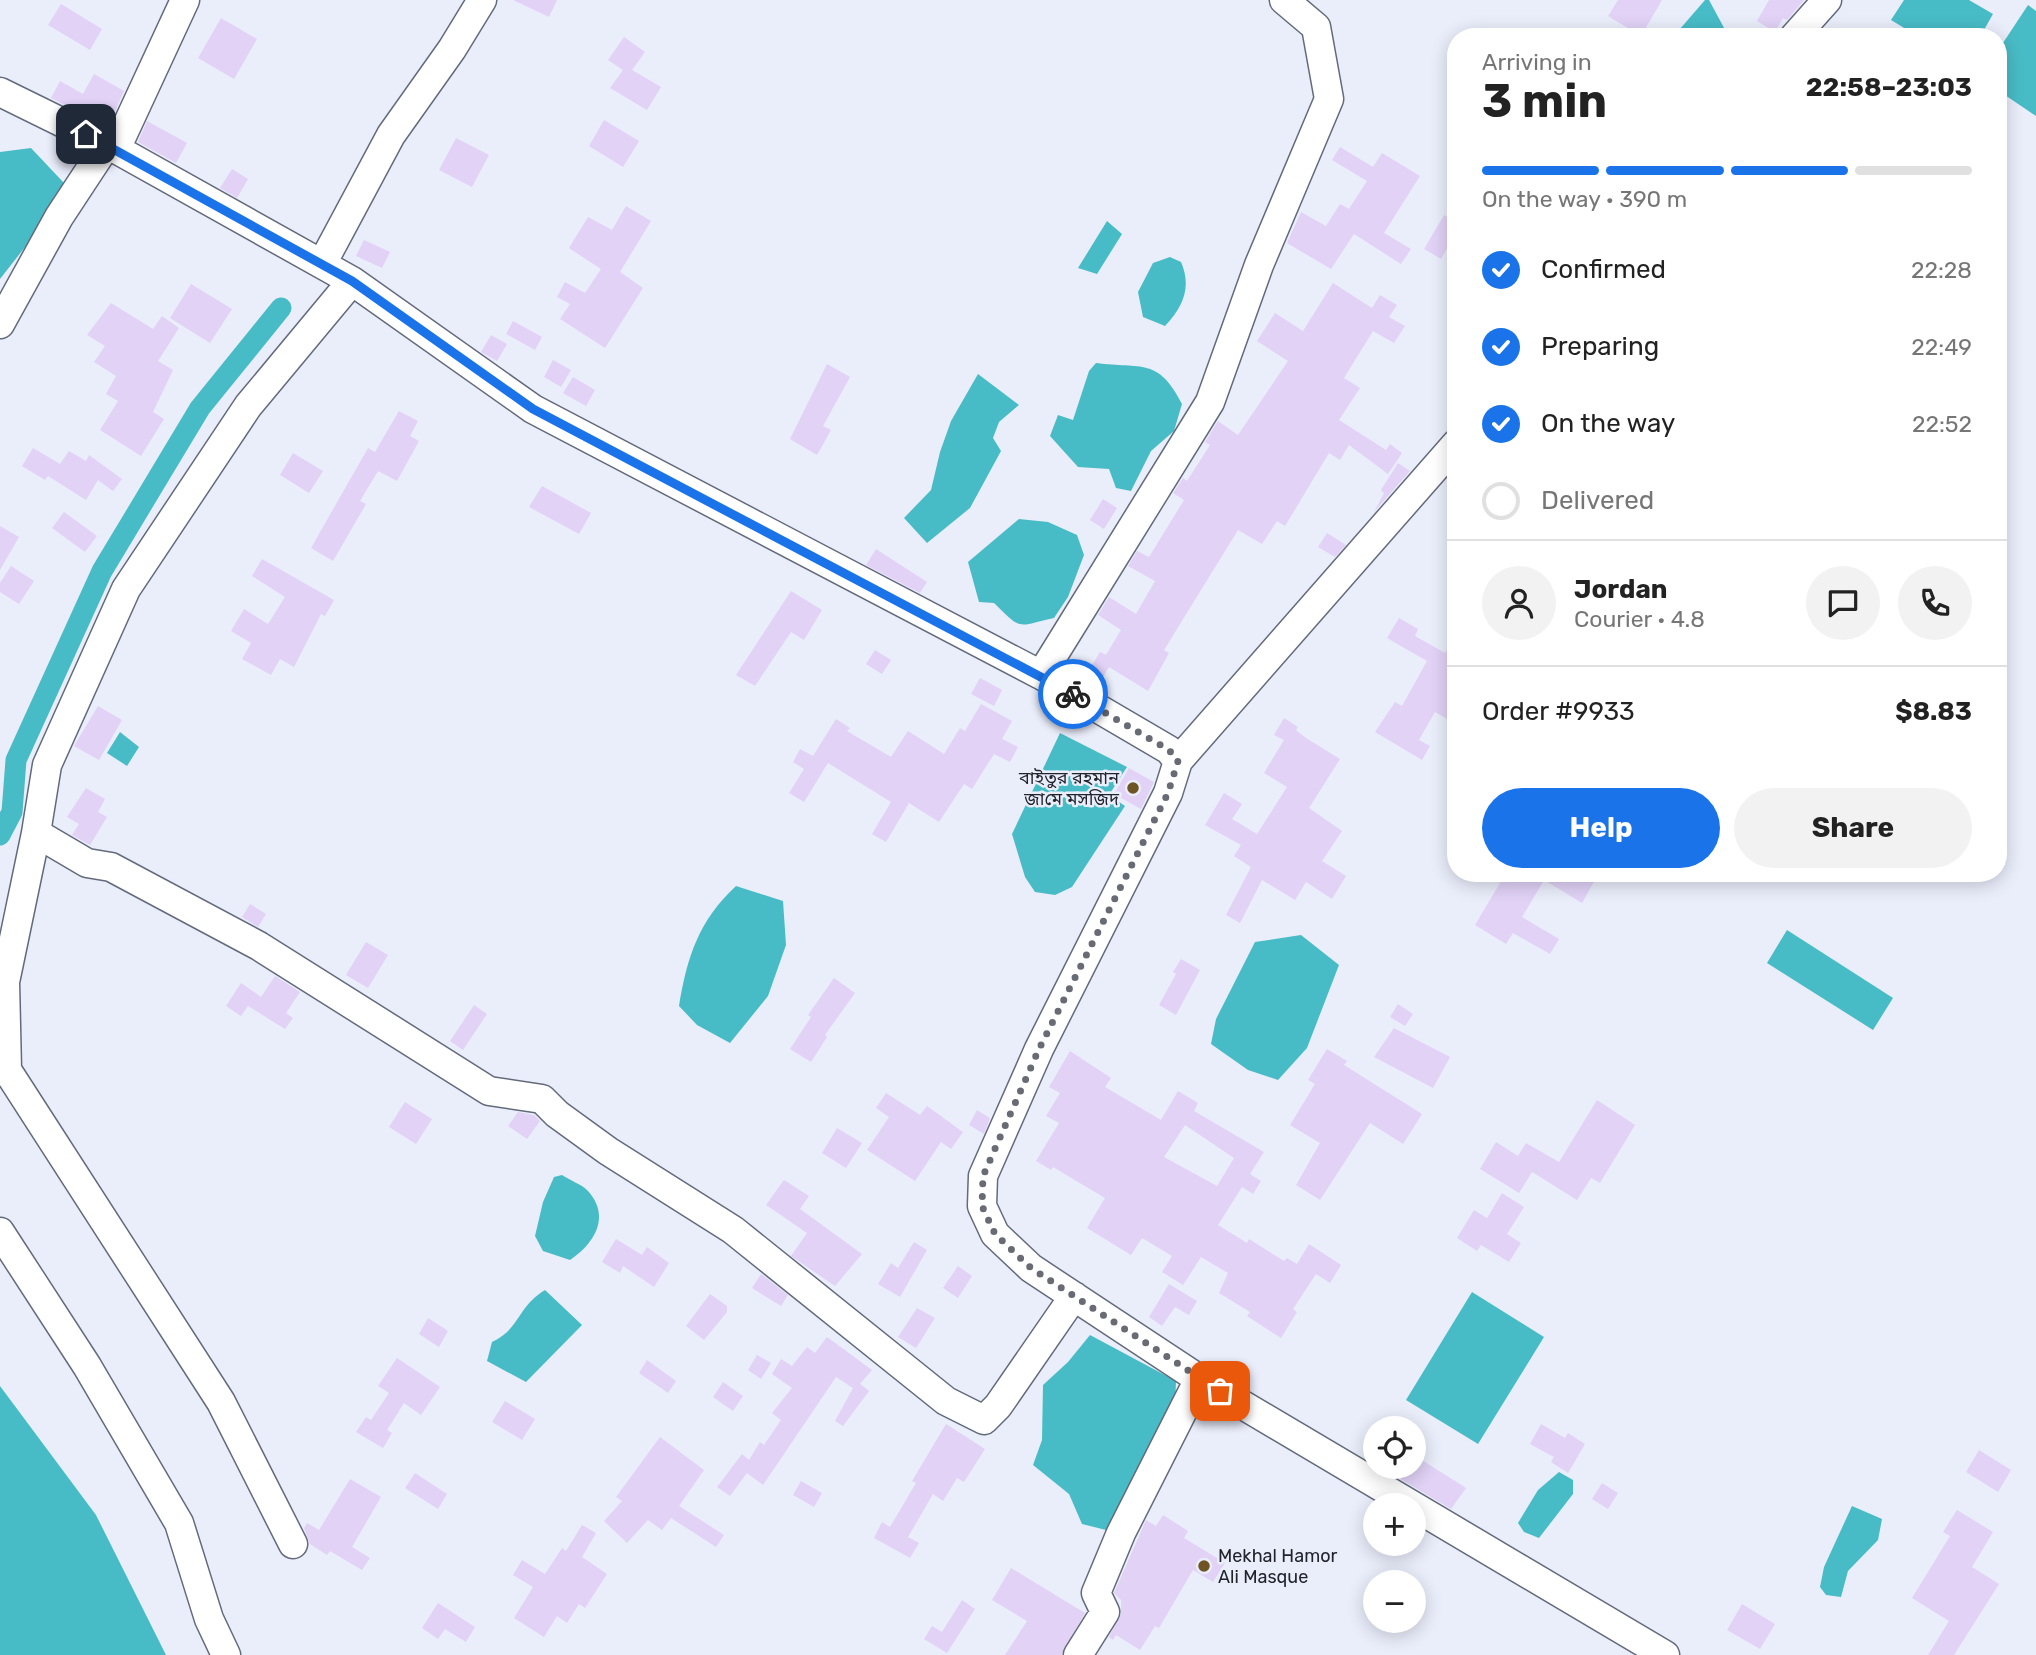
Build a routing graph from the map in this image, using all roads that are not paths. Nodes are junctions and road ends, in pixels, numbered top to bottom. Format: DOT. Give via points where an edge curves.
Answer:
graph roads {
  1 [pos="185,0"];
  2 [pos="482,0"];
  3 [pos="1284,0"];
  4 [pos="1827,0"];
  5 [pos="1802,28"];
  6 [pos="0,92"];
  7 [pos="112,146"];
  8 [pos="322,264"];
  9 [pos="352,281"];
  10 [pos="0,324"];
  11 [pos="1447,454"];
  12 [pos="1041,675"];
  13 [pos="1178,761"];
  14 [pos="36,833"];
  15 [pos="0,1232"];
  16 [pos="1074,1296"];
  17 [pos="1199,1379"];
  18 [pos="293,1544"];
  19 [pos="226,1655"];
  20 [pos="1078,1655"];
  21 [pos="1665,1655"];
  1 -- 7 [label="street"];
  2 -- 8 [label="street" via="391,135"];
  3 -- 12 [label="street" via="1316,27 1329,99 1259,265 1210,402"];
  4 -- 5 [label="street"];
  6 -- 7 [label="street"];
  7 -- 8 [label="street"];
  7 -- 10 [label="street" via="58,218"];
  8 -- 9 [label="street"];
  9 -- 12 [label="street" via="533,409"];
  9 -- 14 [label="street" via="248,406 126,589 47,765"];
  11 -- 13 [label="street"];
  12 -- 13 [label="street" via="1169,750"];
  13 -- 16 [label="street" via="1168,793 1039,1049 983,1176 982,1206 995,1234 1031,1268"];
  14 -- 16 [label="street" via="87,863 111,867 260,946 489,1091 542,1099 608,1151 733,1230 946,1401 984,1420"];
  14 -- 18 [label="street" via="5,982 7,1070 221,1402"];
  15 -- 19 [label="street" via="87,1366 179,1523 209,1619"];
  16 -- 17 [label="street"];
  17 -- 20 [label="street" via="1116,1545 1096,1593 1105,1612"];
  17 -- 21 [label="street"];
}
